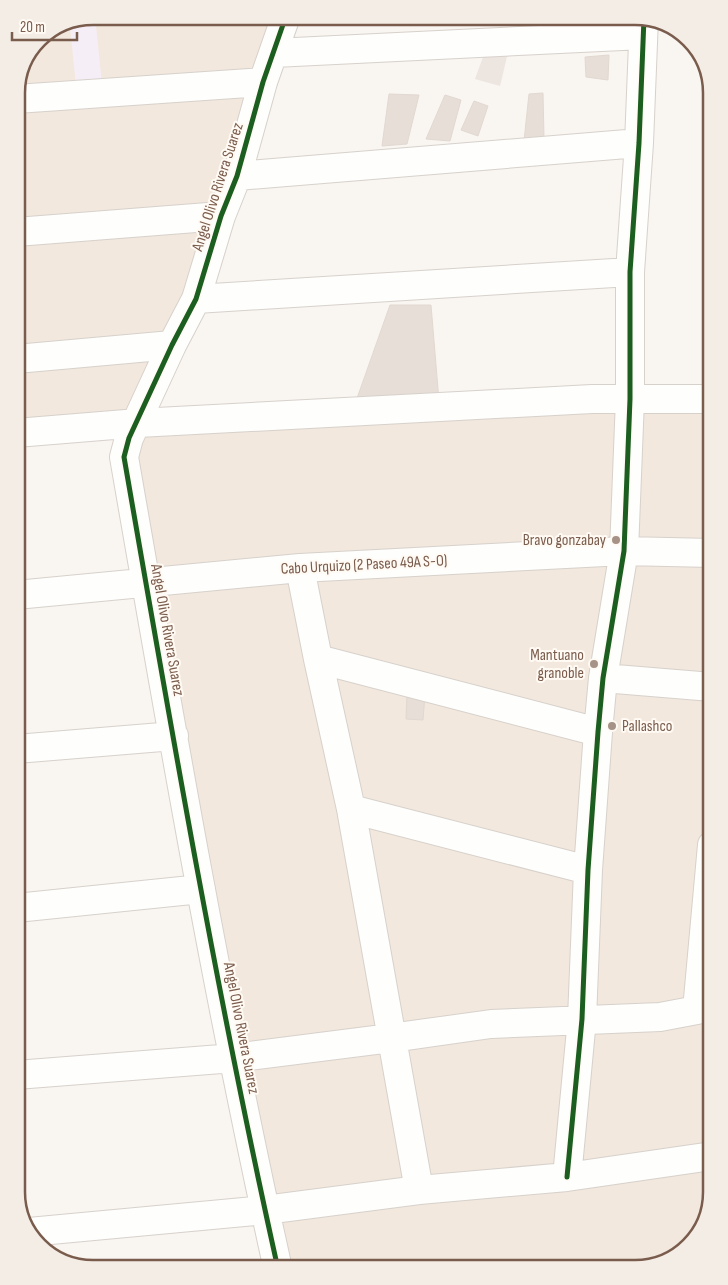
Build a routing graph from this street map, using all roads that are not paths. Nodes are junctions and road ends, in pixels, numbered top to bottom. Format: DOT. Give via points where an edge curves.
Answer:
graph roads {
  1 [pos="283,25"];
  2 [pos="643,26"];
  3 [pos="274,52"];
  4 [pos="263,82"];
  5 [pos="25,98"];
  6 [pos="639,143"];
  7 [pos="237,176"];
  8 [pos="221,216"];
  9 [pos="25,231"];
  10 [pos="630,272"];
  11 [pos="196,299"];
  12 [pos="172,344"];
  13 [pos="25,357"];
  14 [pos="630,398"];
  15 [pos="703,399"];
  16 [pos="138,423"];
  17 [pos="25,431"];
  18 [pos="624,551"];
  19 [pos="703,553"];
  20 [pos="300,568"];
  21 [pos="146,582"];
  22 [pos="25,593"];
  23 [pos="318,659"];
  24 [pos="603,678"];
  25 [pos="703,686"];
  26 [pos="598,732"];
  27 [pos="174,736"];
  28 [pos="25,747"];
  29 [pos="351,809"];
  30 [pos="588,870"];
  31 [pos="202,889"];
  32 [pos="25,907"];
  33 [pos="703,1008"];
  34 [pos="582,1019"];
  35 [pos="391,1038"];
  36 [pos="234,1058"];
  37 [pos="25,1074"];
  38 [pos="703,1157"];
  39 [pos="567,1178"];
  40 [pos="419,1190"];
  41 [pos="265,1210"];
  42 [pos="37,1231"];
  43 [pos="276,1260"];
  1 -- 3 [label="street, Angel Olivo Rivera Suarez"];
  2 -- 3 [label="street"];
  2 -- 6 [label="street"];
  3 -- 4 [label="street, Angel Olivo Rivera Suarez"];
  4 -- 5 [label="street"];
  4 -- 7 [label="street, Angel Olivo Rivera Suarez"];
  6 -- 7 [label="street"];
  6 -- 10 [label="street"];
  7 -- 8 [label="street, Angel Olivo Rivera Suarez"];
  8 -- 9 [label="street"];
  8 -- 11 [label="street, Angel Olivo Rivera Suarez"];
  10 -- 11 [label="street"];
  10 -- 14 [label="street"];
  11 -- 12 [label="street, Angel Olivo Rivera Suarez"];
  12 -- 13 [label="street"];
  12 -- 16 [label="street, Angel Olivo Rivera Suarez"];
  14 -- 15 [label="street"];
  14 -- 16 [label="street"];
  14 -- 18 [label="street"];
  16 -- 17 [label="street"];
  16 -- 21 [label="street, Angel Olivo Rivera Suarez" via="124,457"];
  18 -- 19 [label="street, Cabo Urquizo (2 Paseo 49A S-O)"];
  18 -- 20 [label="street, Cabo Urquizo (2 Paseo 49A S-O)"];
  18 -- 24 [label="street"];
  20 -- 21 [label="street, Cabo Urquizo (2 Paseo 49A S-O)"];
  20 -- 23 [label="street"];
  21 -- 22 [label="street, Cabo Urquizo (2 Paseo 49A S-O)"];
  21 -- 27 [label="street, Angel Olivo Rivera Suarez"];
  23 -- 26 [label="street"];
  23 -- 29 [label="street"];
  24 -- 25 [label="street"];
  24 -- 26 [label="street"];
  26 -- 30 [label="street"];
  27 -- 28 [label="street"];
  27 -- 31 [label="street, Angel Olivo Rivera Suarez"];
  29 -- 30 [label="street"];
  29 -- 35 [label="street"];
  30 -- 34 [label="street"];
  31 -- 32 [label="street"];
  31 -- 36 [label="street, Angel Olivo Rivera Suarez"];
  33 -- 34 [label="street" via="660,1017"];
  34 -- 35 [label="street" via="492,1024"];
  34 -- 39 [label="street"];
  35 -- 36 [label="street"];
  35 -- 40 [label="street"];
  36 -- 37 [label="street"];
  36 -- 41 [label="street, Angel Olivo Rivera Suarez"];
  38 -- 39 [label="street"];
  39 -- 40 [label="street"];
  40 -- 41 [label="street"];
  41 -- 42 [label="street"];
  41 -- 43 [label="street, Angel Olivo Rivera Suarez"];
}
